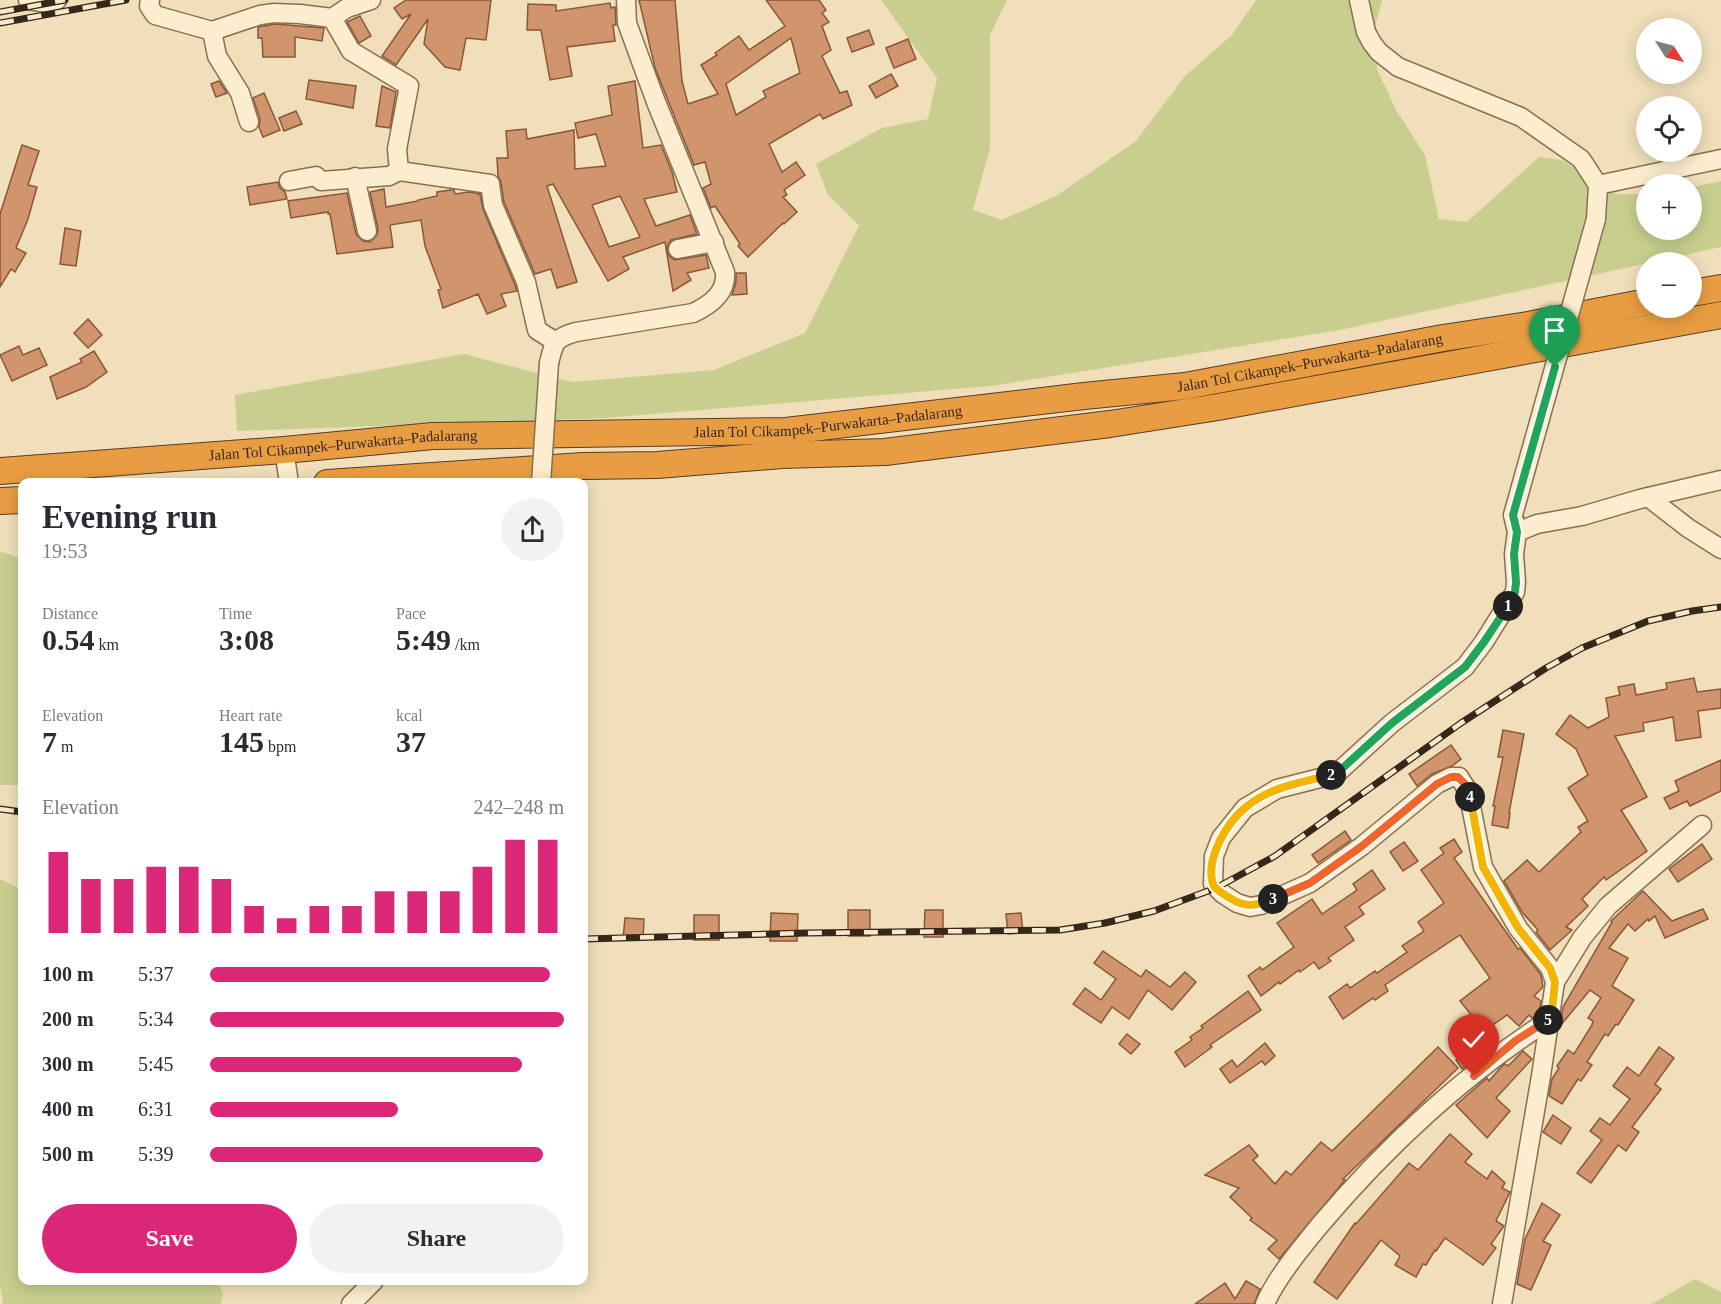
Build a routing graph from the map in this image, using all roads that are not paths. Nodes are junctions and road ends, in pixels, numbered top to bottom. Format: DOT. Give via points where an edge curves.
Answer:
graph roads {
  1 [pos="28,0"];
  2 [pos="57,0"];
  3 [pos="150,0"];
  4 [pos="371,0"];
  5 [pos="626,0"];
  6 [pos="1359,0"];
  7 [pos="332,18"];
  8 [pos="212,32"];
  9 [pos="249,122"];
  10 [pos="1721,159"];
  11 [pos="399,171"];
  12 [pos="354,177"];
  13 [pos="289,181"];
  14 [pos="1598,185"];
  15 [pos="367,231"];
  16 [pos="714,242"];
  17 [pos="678,249"];
  18 [pos="1721,288"];
  19 [pos="1702,291"];
  20 [pos="1636,304"];
  21 [pos="1721,315"];
  22 [pos="556,342"];
  23 [pos="284,450"];
  24 [pos="0,471"];
  25 [pos="289,478"];
  26 [pos="402,478"];
  27 [pos="541,478"];
  28 [pos="1721,480"];
  29 [pos="1648,497"];
  30 [pos="18,500"];
  31 [pos="0,501"];
  32 [pos="1515,524"];
  33 [pos="1721,549"];
  34 [pos="1702,825"];
  35 [pos="1555,982"];
  36 [pos="1551,1019"];
  37 [pos="370,1285"];
  38 [pos="351,1304"];
  39 [pos="1265,1304"];
  40 [pos="1502,1304"];
  1 -- 2 [label="street"];
  3 -- 8 [label="street" via="154,15"];
  4 -- 7 [label="street"];
  5 -- 16 [label="street" via="627,23"];
  6 -- 14 [label="street" via="1372,43 1398,67 1521,117 1581,159"];
  7 -- 8 [label="street" via="267,14"];
  7 -- 11 [label="street" via="351,51 409,86 397,149"];
  8 -- 9 [label="street" via="217,56 240,93"];
  10 -- 14 [label="street"];
  11 -- 12 [label="street" via="388,176"];
  11 -- 22 [label="street" via="490,184 493,205 526,282 537,330"];
  12 -- 13 [label="street" via="321,180 316,176"];
  12 -- 15 [label="street"];
  14 -- 32 [label="street, bridge" via="1596,219"];
  16 -- 17 [label="street"];
  16 -- 22 [label="street" via="726,278 720,293 705,308 576,332"];
  18 -- 19 [label="highway"];
  20 -- 23 [label="highway, Jalan Tol Cikampek–Purwakarta–Padalarang" via="1185,386 901,419 786,431 433,436"];
  21 -- 26 [label="highway, Jalan Tol Cikampek–Purwakarta–Padalarang" via="1207,409 885,452"];
  22 -- 27 [label="street, bridge" via="549,363"];
  23 -- 24 [label="highway, Jalan Tol Cikampek–Purwakarta–Padalarang"];
  23 -- 25 [label="street"];
  28 -- 29 [label="street"];
  29 -- 32 [label="street" via="1582,516"];
  29 -- 33 [label="street"];
  30 -- 31 [label="highway"];
  32 -- 35 [label="street" via="1515,592 1465,667 1392,723 1336,774 1277,789 1245,807 1221,838 1214,856 1213,884 1237,903 1261,905 1310,883 1437,784 1458,777 1468,791 1483,867 1518,928 1550,968"];
  34 -- 35 [label="street" via="1608,906 1582,938"];
  35 -- 36 [label="street"];
  36 -- 39 [label="street" via="1515,1041 1432,1110 1344,1197 1301,1248"];
  36 -- 40 [label="street"];
  37 -- 38 [label="street"];
}
